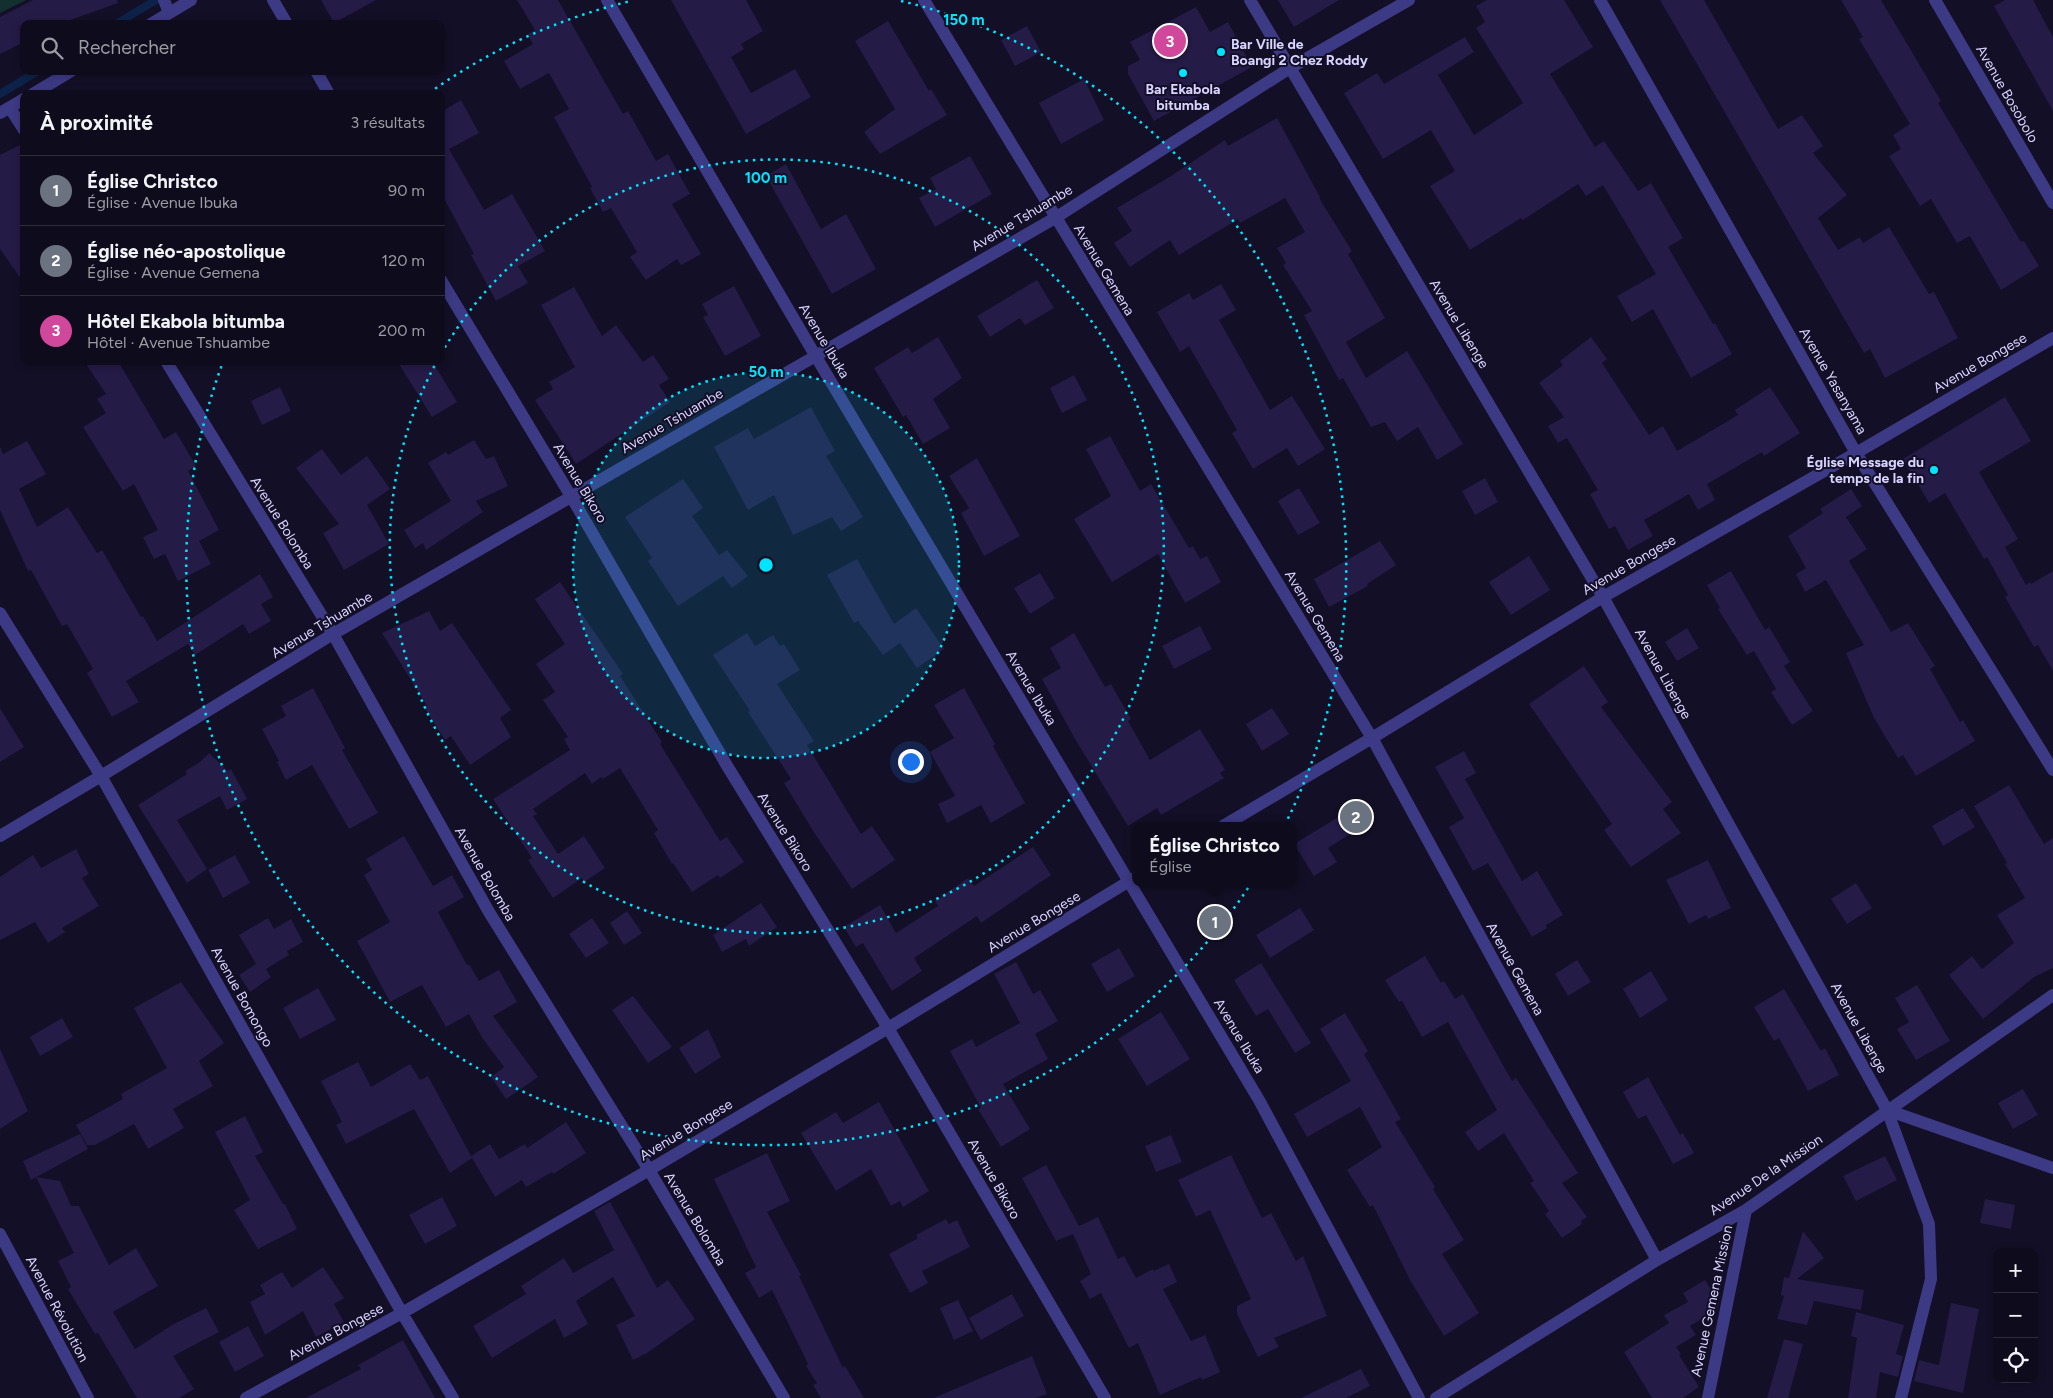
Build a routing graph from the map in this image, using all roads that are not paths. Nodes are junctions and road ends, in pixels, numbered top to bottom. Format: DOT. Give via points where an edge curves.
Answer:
graph roads {
  1 [pos="164,0"];
  2 [pos="191,0"];
  3 [pos="273,0"];
  4 [pos="607,0"];
  5 [pos="924,0"];
  6 [pos="1250,0"];
  7 [pos="1409,0"];
  8 [pos="1600,0"];
  9 [pos="1935,0"];
  10 [pos="169,13"];
  11 [pos="158,20"];
  12 [pos="285,20"];
  13 [pos="1290,68"];
  14 [pos="64,75"];
  15 [pos="318,75"];
  16 [pos="40,90"];
  17 [pos="327,90"];
  18 [pos="20,101"];
  19 [pos="5,110"];
  20 [pos="20,126"];
  21 [pos="2053,203"];
  22 [pos="1055,218"];
  23 [pos="445,287"];
  24 [pos="2053,338"];
  25 [pos="814,355"];
  26 [pos="168,365"];
  27 [pos="1856,453"];
  28 [pos="572,498"];
  29 [pos="1603,597"];
  30 [pos="0,613"];
  31 [pos="333,634"];
  32 [pos="1372,738"];
  33 [pos="2053,770"];
  34 [pos="101,776"];
  35 [pos="1230,822"];
  36 [pos="0,836"];
  37 [pos="1132,877"];
  38 [pos="1132,880"];
  39 [pos="1138,887"];
  40 [pos="2053,995"];
  41 [pos="888,1028"];
  42 [pos="1887,1110"];
  43 [pos="2053,1168"];
  44 [pos="648,1170"];
  45 [pos="1746,1210"];
  46 [pos="0,1234"];
  47 [pos="1657,1260"];
  48 [pos="402,1314"];
  49 [pos="88,1398"];
  50 [pos="246,1398"];
  51 [pos="453,1398"];
  52 [pos="784,1398"];
  53 [pos="1105,1398"];
  54 [pos="1419,1398"];
  55 [pos="1436,1398"];
  56 [pos="1708,1398"];
  57 [pos="1900,1398"];
  1 -- 10 [label="street"];
  2 -- 10 [label="street"];
  3 -- 12 [label="street"];
  4 -- 25 [label="street, Avenue Ibuka"];
  5 -- 22 [label="street, Avenue Gemena"];
  6 -- 13 [label="street, Avenue Libenge"];
  7 -- 13 [label="street, Avenue Tshuambe"];
  8 -- 27 [label="street, Avenue Yasanyama"];
  9 -- 21 [label="street, Avenue Bosobolo"];
  10 -- 11 [label="street"];
  13 -- 22 [label="street, Avenue Tshuambe"];
  13 -- 29 [label="street, Avenue Libenge"];
  14 -- 16 [label="street"];
  15 -- 17 [label="street"];
  18 -- 19 [label="street"];
  19 -- 20 [label="street"];
  22 -- 25 [label="street, Avenue Tshuambe"];
  22 -- 32 [label="street, Avenue Gemena"];
  23 -- 28 [label="street, Avenue Bikoro"];
  24 -- 27 [label="street, Avenue Bongese"];
  25 -- 28 [label="street, Avenue Tshuambe"];
  25 -- 37 [label="street, Avenue Ibuka"];
  26 -- 31 [label="street, Avenue Bolomba"];
  27 -- 29 [label="street, Avenue Bongese"];
  27 -- 33 [label="street, Avenue Yasanyama"];
  28 -- 31 [label="street, Avenue Tshuambe"];
  28 -- 41 [label="street, Avenue Bikoro" via="726,764"];
  29 -- 32 [label="street, Avenue Bongese"];
  29 -- 42 [label="street, Avenue Libenge"];
  30 -- 34 [label="street, Avenue Bomongo"];
  31 -- 34 [label="street, Avenue Tshuambe"];
  31 -- 44 [label="street, Avenue Bolomba" via="489,912"];
  32 -- 35 [label="street, Avenue Bongese"];
  32 -- 47 [label="street, Avenue Gemena"];
  34 -- 36 [label="street, Avenue Tshuambe"];
  34 -- 48 [label="street, Avenue Bomongo"];
  38 -- 41 [label="street, Avenue Bongese"];
  39 -- 54 [label="street, Avenue Ibuka" via="1260,1100"];
  40 -- 42 [label="street, Avenue De la Mission"];
  41 -- 44 [label="street, Avenue Bongese"];
  41 -- 53 [label="street, Avenue Bikoro"];
  42 -- 43 [label="street"];
  42 -- 45 [label="street, Avenue De la Mission"];
  42 -- 57 [label="street, Avenue Libenge" via="1929,1224 1931,1279"];
  44 -- 48 [label="street, Avenue Bongese"];
  44 -- 52 [label="street, Avenue Bolomba"];
  45 -- 47 [label="street, Avenue De la Mission"];
  45 -- 56 [label="street, Avenue Gemena Mission"];
  46 -- 49 [label="street, Avenue Révolution"];
  47 -- 55 [label="street, Avenue De la Mission"];
  48 -- 50 [label="street, Avenue Bongese"];
  48 -- 51 [label="street, Avenue Bomongo"];
}
